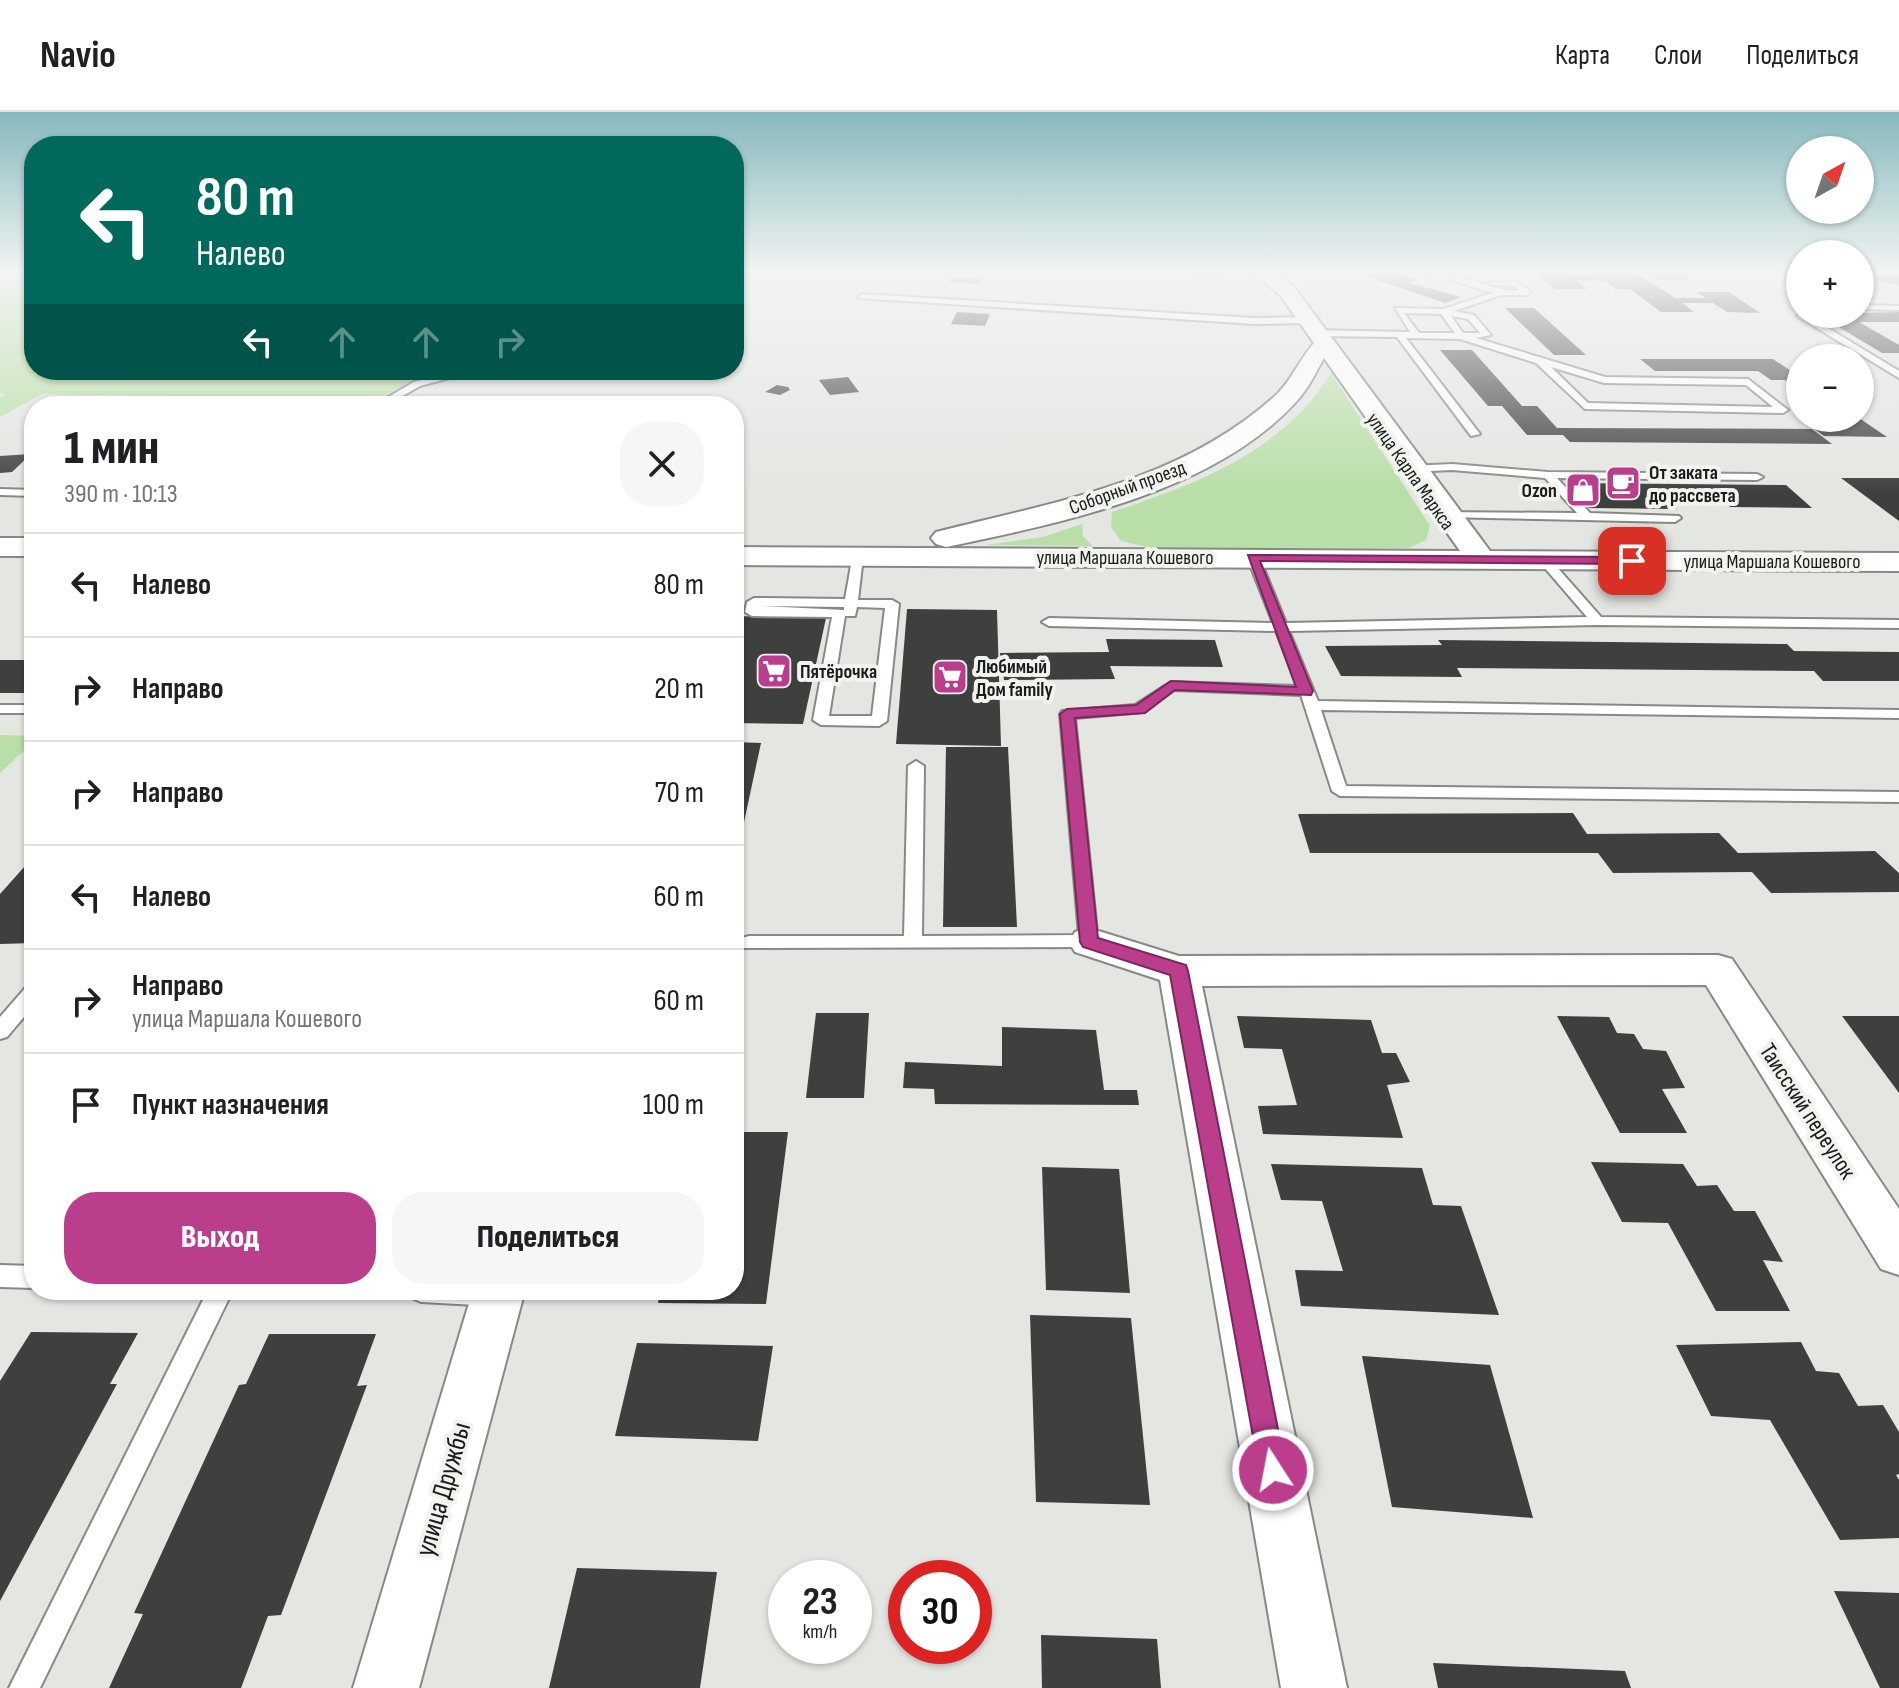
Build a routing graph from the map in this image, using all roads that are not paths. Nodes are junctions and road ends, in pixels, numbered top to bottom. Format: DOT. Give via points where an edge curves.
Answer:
graph roads {
  1 [pos="1308,347"];
  2 [pos="1324,347"];
  3 [pos="1408,347"];
  4 [pos="1495,347"];
  5 [pos="1853,347"];
  6 [pos="1539,361"];
  7 [pos="1899,375"];
  8 [pos="433,380"];
  9 [pos="396,396"];
  10 [pos="1475,434"];
  11 [pos="1412,469"];
  12 [pos="1548,475"];
  13 [pos="1757,477"];
  14 [pos="0,492"];
  15 [pos="24,493"];
  16 [pos="1097,501"];
  17 [pos="1444,514"];
  18 [pos="1586,516"];
  19 [pos="1675,518"];
  20 [pos="0,549"];
  21 [pos="24,549"];
  22 [pos="744,550"];
  23 [pos="1122,554"];
  24 [pos="872,555"];
  25 [pos="744,556"];
  26 [pos="1253,557"];
  27 [pos="1475,557"];
  28 [pos="1899,559"];
  29 [pos="1544,560"];
  30 [pos="847,610"];
  31 [pos="1597,621"];
  32 [pos="1049,622"];
  33 [pos="1899,624"];
  34 [pos="1278,627"];
  35 [pos="1309,698"];
  36 [pos="0,709"];
  37 [pos="24,709"];
  38 [pos="1899,714"];
  39 [pos="916,766"];
  40 [pos="1899,797"];
  41 [pos="913,942"];
  42 [pos="1089,942"];
  43 [pos="749,943"];
  44 [pos="1179,971"];
  45 [pos="24,1003"];
  46 [pos="0,1031"];
  47 [pos="1899,1252"];
  48 [pos="0,1276"];
  49 [pos="24,1277"];
  50 [pos="216,1300"];
  51 [pos="496,1300"];
  52 [pos="24,1688"];
  53 [pos="386,1688"];
  54 [pos="1314,1688"];
  1 -- 16 [label="street, Соборный проезд" via="1285,401 1233,442 1184,468"];
  2 -- 11 [label="street, улица Карла Маркса"];
  3 -- 10 [label="lane"];
  4 -- 6 [label="lane"];
  5 -- 7 [label="lane"];
  6 -- 6 [label="lane" via="1585,406 1783,410 1748,382 1604,380"];
  8 -- 9 [label="lane"];
  11 -- 12 [label="lane"];
  11 -- 17 [label="street, улица Карла Маркса"];
  12 -- 13 [label="lane"];
  12 -- 18 [label="lane"];
  14 -- 15 [label="lane"];
  16 -- 23 [label="street" via="1099,537"];
  16 -- 24 [label="street, Соборный проезд"];
  17 -- 18 [label="lane"];
  17 -- 27 [label="street, улица Карла Маркса"];
  18 -- 19 [label="lane"];
  20 -- 21 [label="street"];
  22 -- 24 [label="street"];
  23 -- 24 [label="street, улица Маршала Кошевого"];
  23 -- 26 [label="street, улица Маршала Кошевого"];
  23 -- 27 [label="street"];
  24 -- 25 [label="street, улица Маршала Кошевого"];
  24 -- 30 [label="lane"];
  26 -- 27 [label="street, улица Маршала Кошевого"];
  26 -- 34 [label="lane"];
  27 -- 28 [label="street"];
  27 -- 29 [label="street, улица Маршала Кошевого"];
  28 -- 29 [label="street, улица Маршала Кошевого"];
  29 -- 31 [label="lane"];
  30 -- 30 [label="lane" via="752,612 754,602"];
  30 -- 30 [label="lane" via="892,604 879,721 821,720"];
  31 -- 33 [label="lane"];
  31 -- 34 [label="lane"];
  32 -- 34 [label="lane"];
  34 -- 35 [label="lane"];
  35 -- 38 [label="lane"];
  35 -- 40 [label="lane" via="1340,791"];
  35 -- 42 [label="lane" via="1171,686 1139,709 1067,714"];
  36 -- 37 [label="lane"];
  39 -- 41 [label="lane"];
  41 -- 42 [label="lane"];
  41 -- 43 [label="lane"];
  42 -- 44 [label="street"];
  44 -- 47 [label="street, Таисский переулок" via="1718,970"];
  44 -- 54 [label="street"];
  45 -- 46 [label="lane"];
  48 -- 49 [label="lane"];
  50 -- 52 [label="lane"];
  51 -- 53 [label="street, улица Дружбы"];
}
